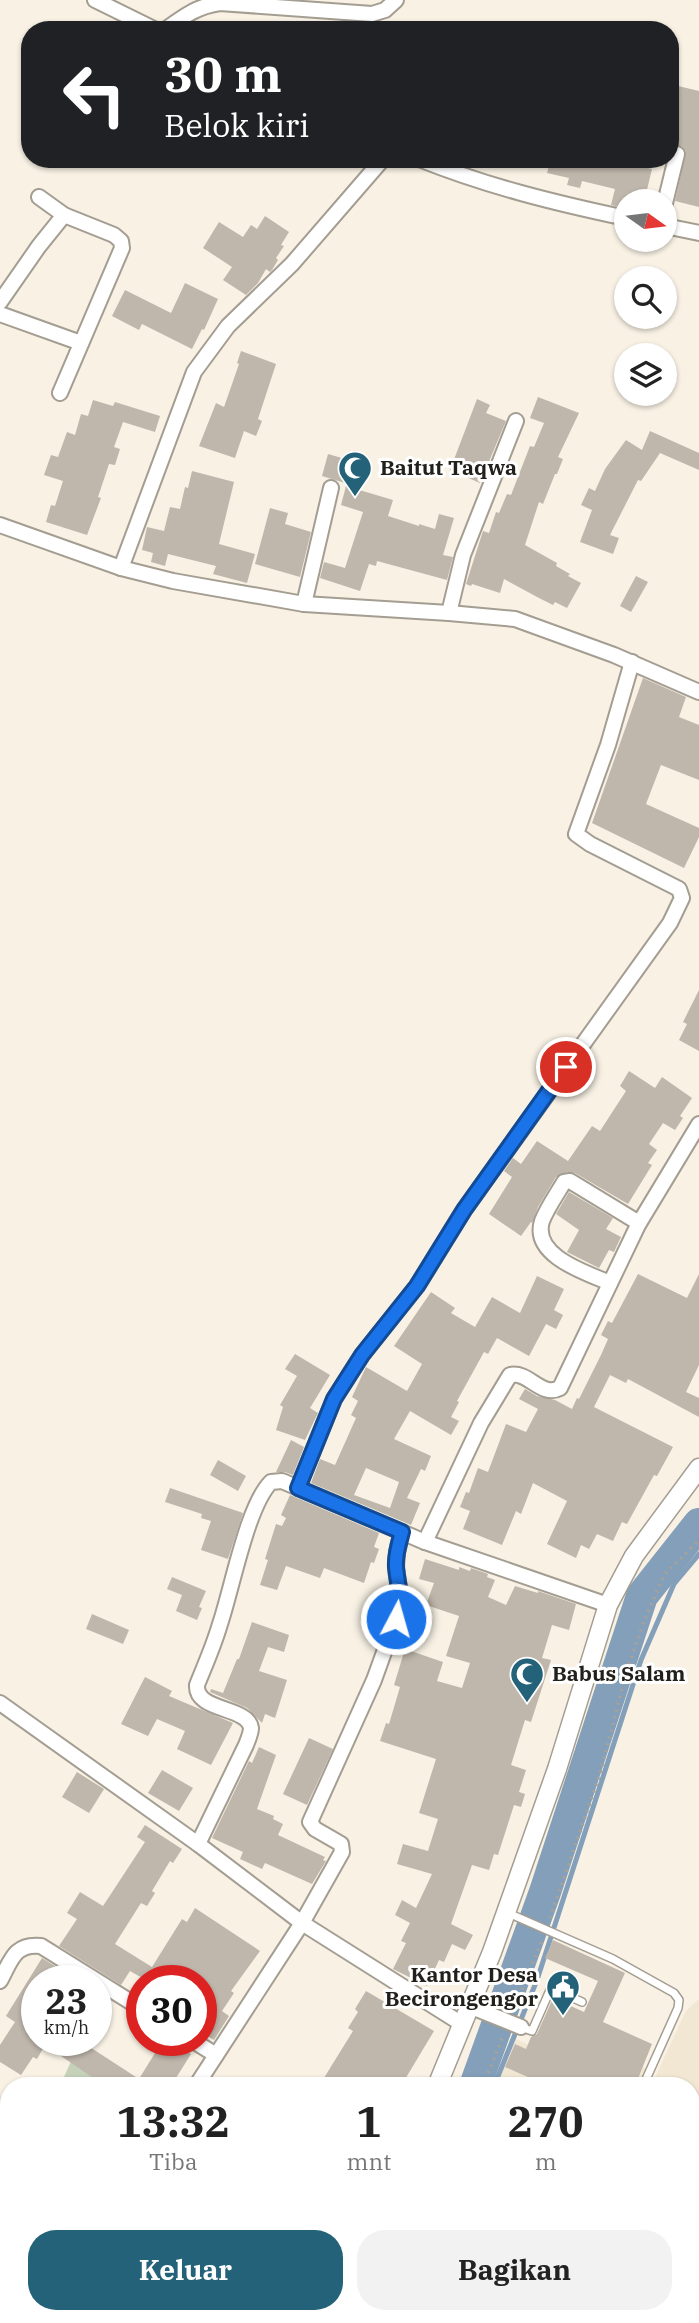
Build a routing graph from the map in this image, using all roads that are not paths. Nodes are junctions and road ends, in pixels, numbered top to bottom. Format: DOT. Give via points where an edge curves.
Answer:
graph roads {
  1 [pos="95,0"];
  2 [pos="396,0"];
  3 [pos="136,21"];
  4 [pos="177,21"];
  5 [pos="376,168"];
  6 [pos="441,168"];
  7 [pos="674,168"];
  8 [pos="668,189"];
  9 [pos="39,197"];
  10 [pos="64,215"];
  11 [pos="614,216"];
  12 [pos="677,228"];
  13 [pos="699,233"];
  14 [pos="0,302"];
  15 [pos="0,314"];
  16 [pos="81,343"];
  17 [pos="60,393"];
  18 [pos="516,421"];
  19 [pos="331,488"];
  20 [pos="0,525"];
  21 [pos="121,568"];
  22 [pos="304,604"];
  23 [pos="449,612"];
  24 [pos="632,662"];
  25 [pos="699,692"];
  26 [pos="699,1124"];
  27 [pos="639,1223"];
  28 [pos="610,1283"];
  29 [pos="699,1468"];
  30 [pos="298,1488"];
  31 [pos="402,1532"];
  32 [pos="425,1542"];
  33 [pos="608,1605"];
  34 [pos="0,1703"];
  35 [pos="198,1844"];
  36 [pos="513,1915"];
  37 [pos="302,1923"];
  38 [pos="0,1981"];
  39 [pos="126,1999"];
  40 [pos="582,2002"];
  41 [pos="477,2009"];
  42 [pos="513,2023"];
  43 [pos="462,2024"];
  44 [pos="217,2053"];
  45 [pos="215,2056"];
  46 [pos="202,2077"];
  47 [pos="441,2077"];
  48 [pos="647,2077"];
  1 -- 3 [label="street"];
  2 -- 4 [label="street" via="372,14 220,3 193,10"];
  5 -- 21 [label="street" via="292,264 228,326 194,372"];
  6 -- 11 [label="street" via="554,203"];
  7 -- 8 [label="street"];
  9 -- 10 [label="street"];
  10 -- 14 [label="street"];
  10 -- 16 [label="street" via="114,235 122,248"];
  12 -- 13 [label="street"];
  15 -- 16 [label="street"];
  16 -- 17 [label="street"];
  18 -- 23 [label="street" via="463,555"];
  19 -- 22 [label="street"];
  20 -- 21 [label="street"];
  21 -- 22 [label="street"];
  22 -- 23 [label="street"];
  23 -- 24 [label="street" via="515,619"];
  24 -- 25 [label="street"];
  24 -- 30 [label="street" via="576,834 679,889 678,909 464,1210 417,1286 362,1355 334,1399"];
  26 -- 27 [label="street"];
  27 -- 28 [label="street"];
  27 -- 28 [label="street" via="570,1181 564,1182 542,1222 543,1241 555,1256"];
  28 -- 32 [label="street" via="559,1388 548,1391 521,1375 510,1374 481,1423"];
  29 -- 33 [label="street" via="634,1556"];
  30 -- 31 [label="street"];
  30 -- 35 [label="street" via="282,1481 271,1482 264,1489 197,1685 202,1699 240,1716 251,1730"];
  31 -- 32 [label="street"];
  31 -- 37 [label="street" via="396,1568 401,1601 396,1619 310,1822 341,1844 342,1852"];
  32 -- 33 [label="street"];
  33 -- 36 [label="street"];
  34 -- 35 [label="street"];
  35 -- 37 [label="street"];
  36 -- 41 [label="street"];
  36 -- 48 [label="lane" via="674,1993 678,2008"];
  37 -- 43 [label="street"];
  37 -- 44 [label="street"];
  38 -- 39 [label="street" via="18,1950 41,1945"];
  40 -- 42 [label="lane" via="551,1988 531,2031"];
  41 -- 42 [label="street"];
  41 -- 43 [label="street"];
  43 -- 47 [label="street"];
  45 -- 46 [label="street"];
}
